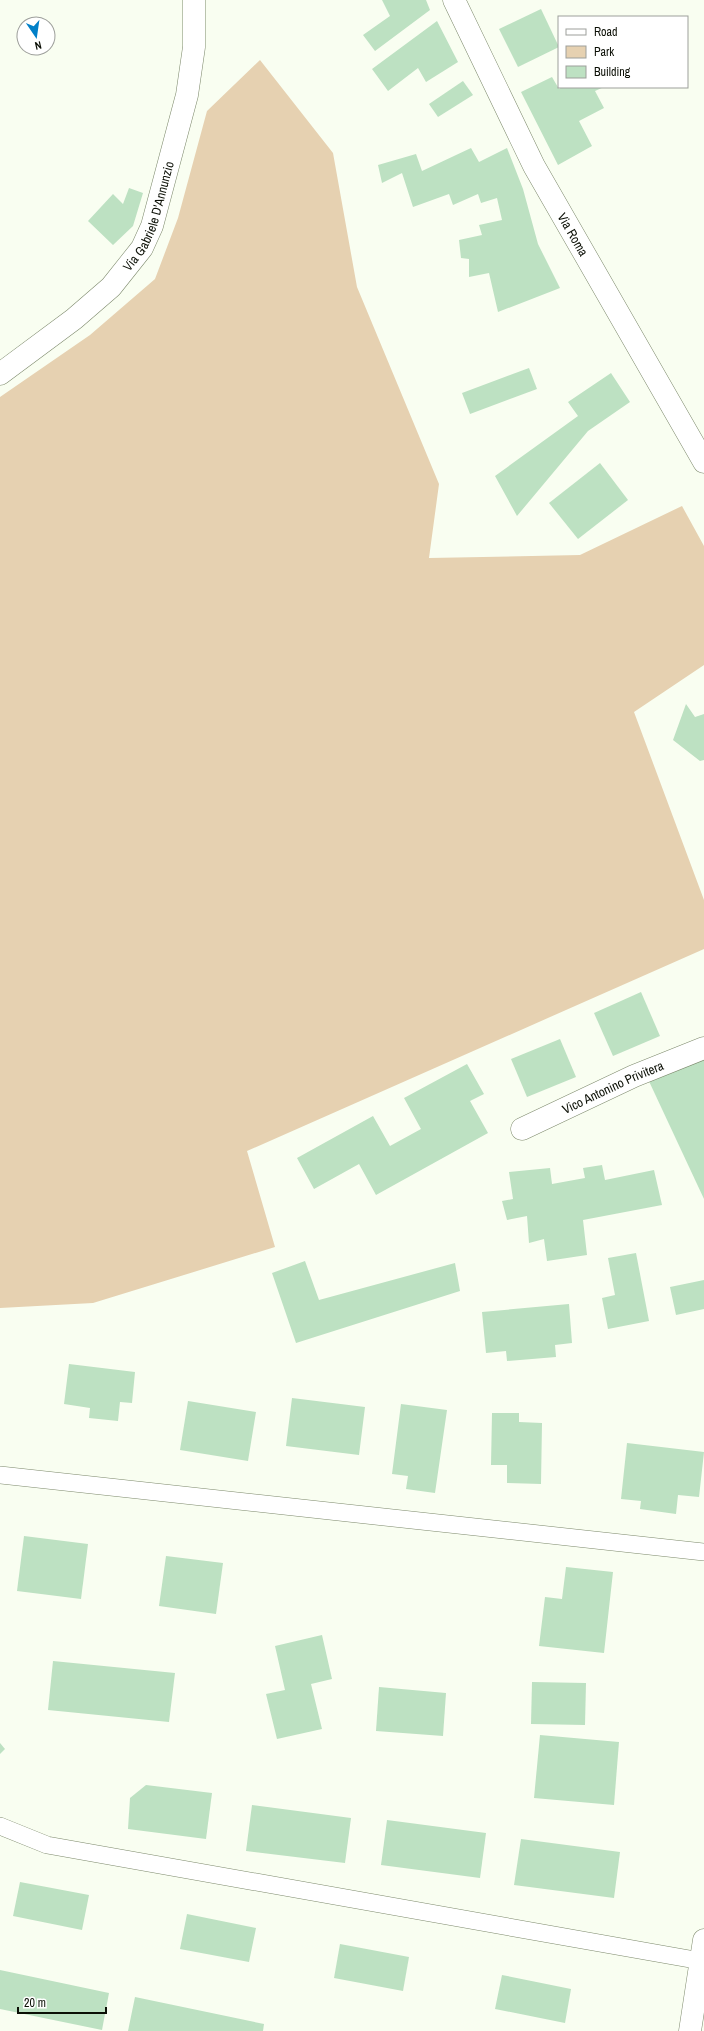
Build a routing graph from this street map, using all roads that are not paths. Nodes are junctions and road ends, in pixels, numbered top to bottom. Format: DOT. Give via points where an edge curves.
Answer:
graph roads {
  1 [pos="194,0"];
  2 [pos="454,0"];
  3 [pos="0,374"];
  4 [pos="704,462"];
  5 [pos="704,1048"];
  6 [pos="522,1129"];
  7 [pos="0,1475"];
  8 [pos="704,1552"];
  9 [pos="0,1826"];
  10 [pos="702,1951"];
  11 [pos="690,2031"];
  1 -- 3 [label="main road, Via Gabriele D'Annunzio" via="194,47 187,95 152,226 142,248 111,287 74,319"];
  2 -- 4 [label="main road, Via Roma" via="534,166"];
  5 -- 6 [label="main road, Vico Antonino Privitera" via="634,1076"];
  7 -- 8 [label="lane"];
  9 -- 10 [label="lane" via="47,1845"];
  10 -- 11 [label="main road"];
}
